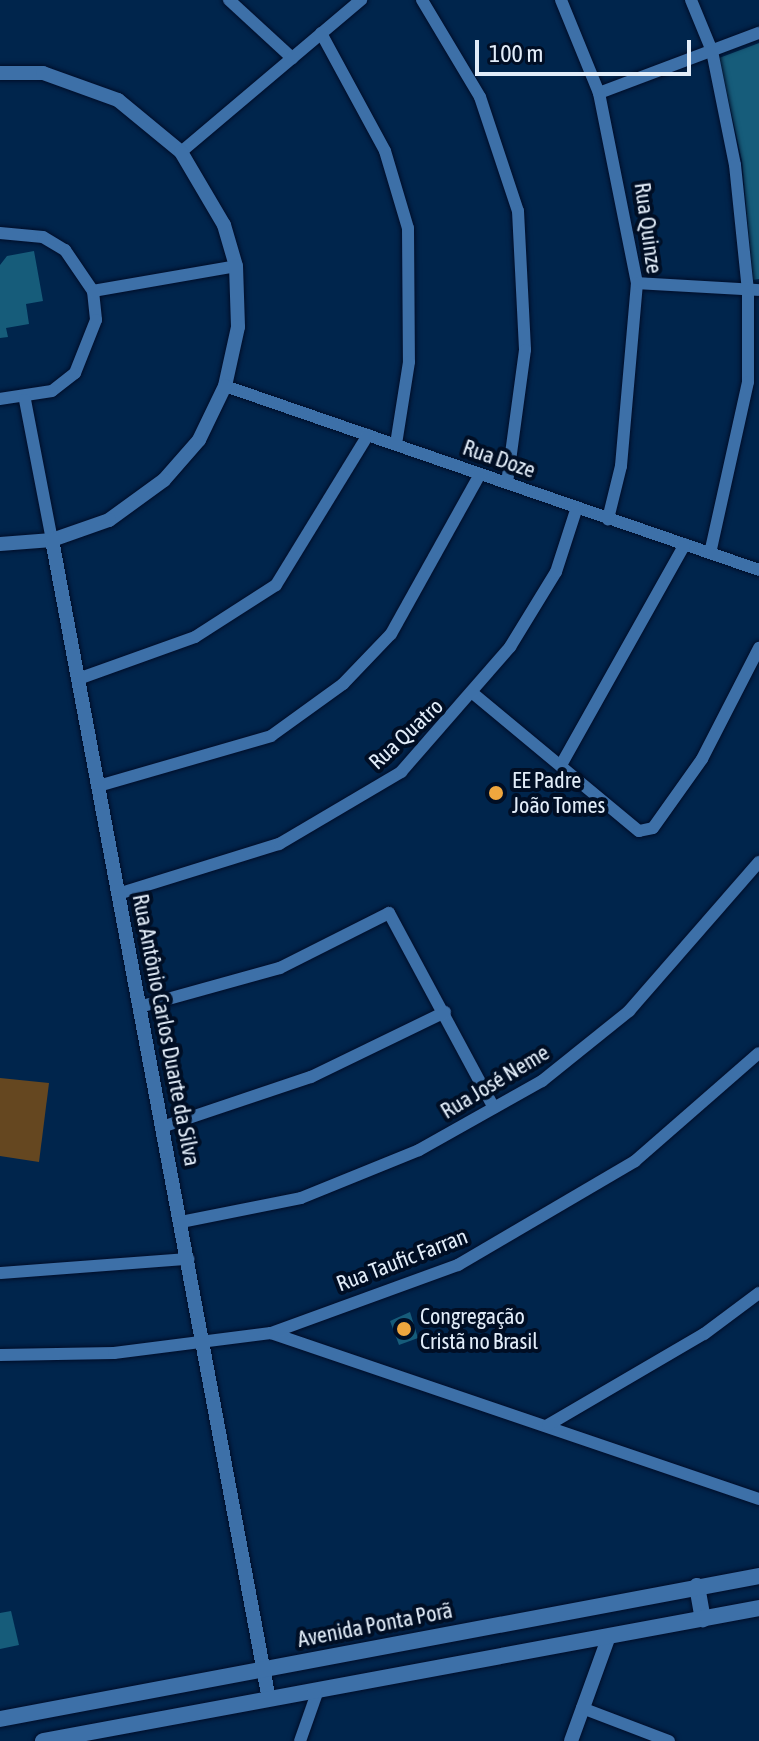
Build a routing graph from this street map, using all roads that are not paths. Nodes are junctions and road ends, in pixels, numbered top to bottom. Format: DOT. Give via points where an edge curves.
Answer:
graph roads {
  1 [pos="229,0"];
  2 [pos="361,0"];
  3 [pos="422,0"];
  4 [pos="561,0"];
  5 [pos="691,0"];
  6 [pos="321,33"];
  7 [pos="759,33"];
  8 [pos="712,51"];
  9 [pos="292,58"];
  10 [pos="0,73"];
  11 [pos="599,93"];
  12 [pos="181,152"];
  13 [pos="0,233"];
  14 [pos="236,266"];
  15 [pos="637,283"];
  16 [pos="753,290"];
  17 [pos="93,291"];
  18 [pos="225,386"];
  19 [pos="0,399"];
  20 [pos="25,400"];
  21 [pos="368,435"];
  22 [pos="396,444"];
  23 [pos="480,474"];
  24 [pos="507,483"];
  25 [pos="577,507"];
  26 [pos="608,519"];
  27 [pos="52,540"];
  28 [pos="0,544"];
  29 [pos="685,544"];
  30 [pos="710,553"];
  31 [pos="759,570"];
  32 [pos="759,648"];
  33 [pos="78,679"];
  34 [pos="475,695"];
  35 [pos="561,765"];
  36 [pos="98,786"];
  37 [pos="759,862"];
  38 [pos="118,894"];
  39 [pos="139,1007"];
  40 [pos="445,1012"];
  41 [pos="759,1053"];
  42 [pos="494,1108"];
  43 [pos="162,1127"];
  44 [pos="181,1222"];
  45 [pos="188,1259"];
  46 [pos="0,1273"];
  47 [pos="759,1293"];
  48 [pos="271,1333"];
  49 [pos="203,1341"];
  50 [pos="0,1355"];
  51 [pos="548,1425"];
  52 [pos="759,1499"];
  53 [pos="759,1576"];
  54 [pos="697,1586"];
  55 [pos="759,1608"];
  56 [pos="703,1619"];
  57 [pos="609,1636"];
  58 [pos="263,1669"];
  59 [pos="318,1690"];
  60 [pos="269,1699"];
  61 [pos="582,1708"];
  62 [pos="53,1709"];
  63 [pos="0,1719"];
  64 [pos="50,1740"];
  65 [pos="300,1741"];
  66 [pos="571,1741"];
  67 [pos="669,1741"];
  1 -- 9 [label="street"];
  2 -- 6 [label="street"];
  3 -- 24 [label="street" via="480,97 518,211 525,350"];
  4 -- 11 [label="street, Rua Quinze"];
  5 -- 8 [label="street"];
  6 -- 9 [label="street"];
  6 -- 22 [label="street" via="385,151 408,228 409,362"];
  7 -- 8 [label="street"];
  8 -- 11 [label="street"];
  8 -- 16 [label="street"];
  9 -- 12 [label="street"];
  10 -- 12 [label="street" via="43,73 118,100"];
  11 -- 15 [label="street, Rua Quinze"];
  12 -- 14 [label="street" via="206,186"];
  13 -- 17 [label="street" via="43,237 65,250"];
  14 -- 17 [label="street"];
  14 -- 18 [label="street" via="238,327"];
  15 -- 16 [label="street"];
  15 -- 26 [label="street, Rua Quinze" via="621,466"];
  16 -- 30 [label="street" via="748,382"];
  17 -- 20 [label="street" via="96,320 82,361 52,391"];
  18 -- 21 [label="street, Rua Doze"];
  18 -- 27 [label="street" via="199,440 164,480 109,520"];
  19 -- 20 [label="street"];
  20 -- 27 [label="street, Rua Antônio Carlos Duarte da Silva"];
  21 -- 22 [label="street, Rua Doze"];
  21 -- 33 [label="street" via="276,585 195,637"];
  22 -- 23 [label="street, Rua Doze"];
  23 -- 24 [label="street, Rua Doze"];
  23 -- 36 [label="street" via="391,634 343,684 271,736"];
  24 -- 25 [label="street, Rua Doze"];
  25 -- 26 [label="street, Rua Doze"];
  25 -- 34 [label="street, Rua Quatro" via="556,572"];
  26 -- 29 [label="street, Rua Doze"];
  27 -- 28 [label="street"];
  27 -- 33 [label="street, Rua Antônio Carlos Duarte da Silva"];
  29 -- 30 [label="street, Rua Doze"];
  29 -- 35 [label="street"];
  30 -- 31 [label="street, Rua Doze"];
  32 -- 35 [label="street" via="702,759 653,828 626,826"];
  33 -- 36 [label="street, Rua Antônio Carlos Duarte da Silva"];
  34 -- 35 [label="street"];
  34 -- 38 [label="street, Rua Quatro" via="401,772 337,815 224,865"];
  36 -- 38 [label="street, Rua Antônio Carlos Duarte da Silva"];
  37 -- 42 [label="street, Rua José Neme" via="629,1011 542,1081"];
  38 -- 39 [label="street, Rua Antônio Carlos Duarte da Silva"];
  39 -- 40 [label="street" via="280,968 389,913"];
  39 -- 43 [label="street, Rua Antônio Carlos Duarte da Silva"];
  40 -- 42 [label="street"];
  40 -- 43 [label="street" via="311,1077"];
  41 -- 48 [label="street, Rua Taufic Farran" via="635,1161 541,1221 458,1265"];
  42 -- 44 [label="street, Rua José Neme" via="419,1150 301,1198"];
  43 -- 44 [label="street, Rua Antônio Carlos Duarte da Silva"];
  44 -- 45 [label="street, Rua Antônio Carlos Duarte da Silva"];
  45 -- 46 [label="street"];
  45 -- 49 [label="street, Rua Antônio Carlos Duarte da Silva"];
  47 -- 51 [label="street" via="704,1334"];
  48 -- 49 [label="street, Rua Taufic Farran"];
  48 -- 51 [label="street"];
  49 -- 50 [label="street, Rua Taufic Farran" via="114,1353"];
  49 -- 58 [label="street, Rua Antônio Carlos Duarte da Silva"];
  51 -- 52 [label="street"];
  53 -- 54 [label="main road, Avenida Ponta Porã"];
  54 -- 56 [label="main road"];
  54 -- 58 [label="main road, Avenida Ponta Porã"];
  55 -- 56 [label="main road"];
  56 -- 57 [label="main road"];
  57 -- 59 [label="main road"];
  57 -- 61 [label="street"];
  58 -- 60 [label="street, Rua Antônio Carlos Duarte da Silva"];
  58 -- 62 [label="main road, Avenida Ponta Porã"];
  59 -- 60 [label="main road"];
  59 -- 65 [label="street"];
  60 -- 64 [label="main road"];
  61 -- 66 [label="street"];
  61 -- 67 [label="street"];
  62 -- 63 [label="main road, Avenida Ponta Porã"];
  62 -- 64 [label="main road"];
}
